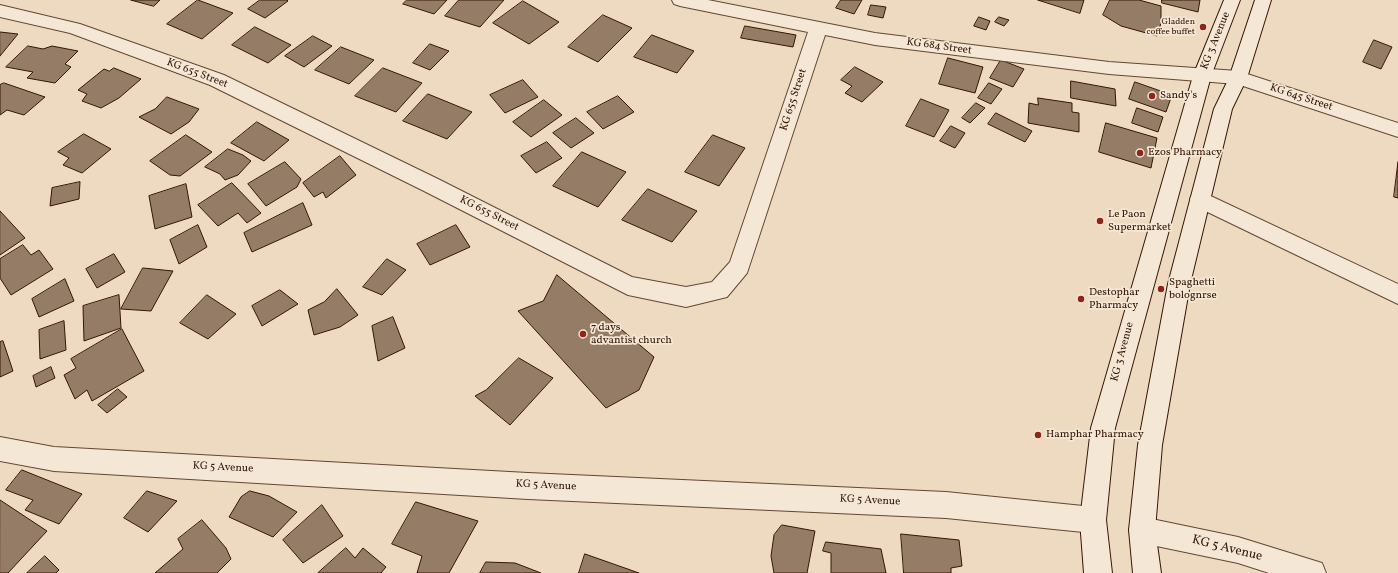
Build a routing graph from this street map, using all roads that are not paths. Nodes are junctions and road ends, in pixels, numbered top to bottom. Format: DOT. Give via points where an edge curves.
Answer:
graph roads {
  1 [pos="680,0"];
  2 [pos="1232,0"];
  3 [pos="1263,0"];
  4 [pos="0,11"];
  5 [pos="818,28"];
  6 [pos="1202,76"];
  7 [pos="1238,78"];
  8 [pos="1398,130"];
  9 [pos="1200,199"];
  10 [pos="1398,294"];
  11 [pos="0,449"];
  12 [pos="1093,520"];
  13 [pos="1142,530"];
  14 [pos="1098,573"];
  15 [pos="1147,573"];
  16 [pos="1312,573"];
  1 -- 5 [label="street, KG 684 Street"];
  2 -- 6 [label="street, KG 3 Avenue"];
  3 -- 7 [label="street"];
  4 -- 5 [label="street, KG 655 Street" via="74,28 217,80 431,185 628,286 686,297 719,290 739,267"];
  5 -- 6 [label="street, KG 684 Street" via="875,39 982,53"];
  6 -- 7 [label="street, KG 645 Street"];
  6 -- 12 [label="street, KG 3 Avenue" via="1103,428"];
  7 -- 8 [label="street, KG 645 Street"];
  7 -- 9 [label="street" via="1223,109"];
  9 -- 10 [label="street"];
  9 -- 13 [label="street" via="1179,284 1150,445"];
  11 -- 12 [label="street, KG 5 Avenue" via="54,459 520,485 946,504"];
  12 -- 14 [label="street, KG 3 Avenue"];
  13 -- 15 [label="street"];
  13 -- 16 [label="street, KG 5 Avenue" via="1238,550"];
}
